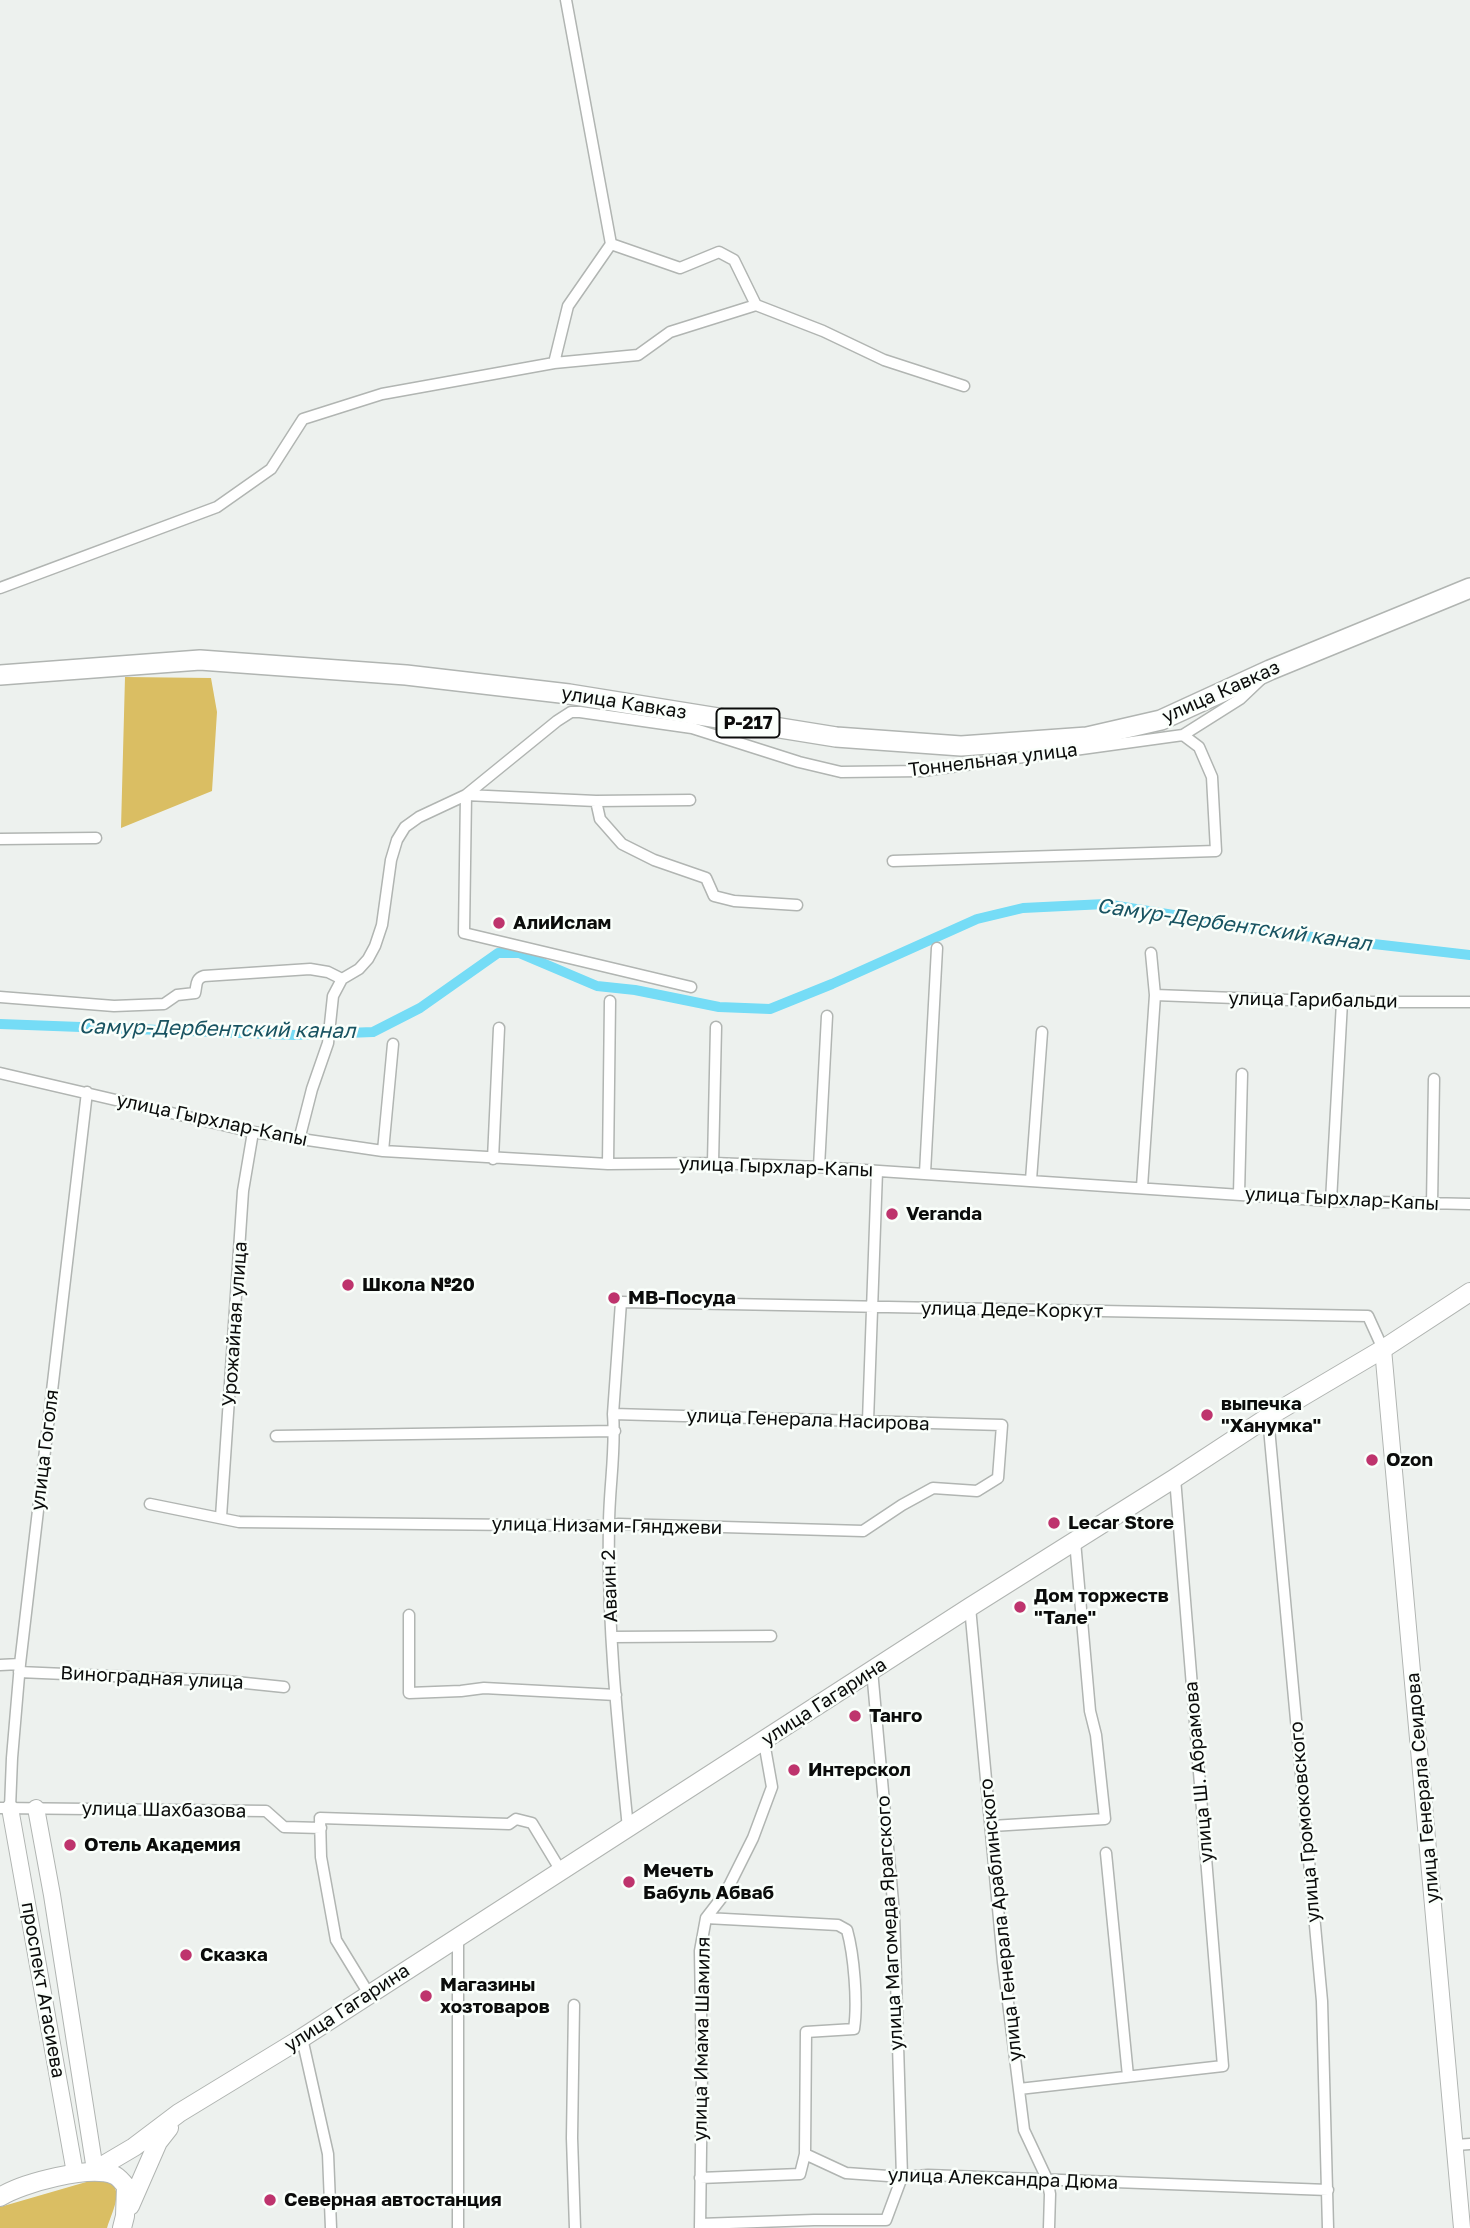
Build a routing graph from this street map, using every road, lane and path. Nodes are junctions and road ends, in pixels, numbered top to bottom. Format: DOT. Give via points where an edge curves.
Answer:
graph roads {
  1 [pos="566,0"];
  2 [pos="611,244"];
  3 [pos="756,305"];
  4 [pos="554,363"];
  5 [pos="964,386"];
  6 [pos="0,588"];
  7 [pos="1470,588"];
  8 [pos="1270,670"];
  9 [pos="0,675"];
  10 [pos="569,694"];
  11 [pos="556,721"];
  12 [pos="1183,735"];
  13 [pos="466,795"];
  14 [pos="690,800"];
  15 [pos="596,801"];
  16 [pos="96,838"];
  17 [pos="0,839"];
  18 [pos="893,861"];
  19 [pos="797,905"];
  20 [pos="937,948"];
  21 [pos="1152,953"];
  22 [pos="342,979"];
  23 [pos="691,987"];
  24 [pos="1155,995"];
  25 [pos="0,997"];
  26 [pos="610,1001"];
  27 [pos="1342,1002"];
  28 [pos="1470,1002"];
  29 [pos="827,1016"];
  30 [pos="716,1027"];
  31 [pos="499,1028"];
  32 [pos="1042,1032"];
  33 [pos="393,1044"];
  34 [pos="0,1073"];
  35 [pos="1242,1073"];
  36 [pos="1434,1079"];
  37 [pos="87,1092"];
  38 [pos="253,1132"];
  39 [pos="299,1140"];
  40 [pos="383,1151"];
  41 [pos="493,1159"];
  42 [pos="713,1163"];
  43 [pos="608,1164"];
  44 [pos="819,1167"];
  45 [pos="877,1171"];
  46 [pos="925,1173"];
  47 [pos="1031,1180"];
  48 [pos="1142,1187"];
  49 [pos="1239,1194"];
  50 [pos="1331,1201"];
  51 [pos="1470,1204"];
  52 [pos="1432,1205"];
  53 [pos="1470,1292"];
  54 [pos="621,1302"];
  55 [pos="872,1307"];
  56 [pos="1383,1349"];
  57 [pos="613,1414"];
  58 [pos="1268,1417"];
  59 [pos="867,1421"];
  60 [pos="1002,1425"];
  61 [pos="615,1432"];
  62 [pos="276,1436"];
  63 [pos="1175,1478"];
  64 [pos="150,1504"];
  65 [pos="221,1517"];
  66 [pos="609,1525"];
  67 [pos="1075,1541"];
  68 [pos="970,1607"];
  69 [pos="409,1615"];
  70 [pos="612,1636"];
  71 [pos="771,1636"];
  72 [pos="0,1665"];
  73 [pos="19,1668"];
  74 [pos="872,1670"];
  75 [pos="284,1687"];
  76 [pos="617,1695"];
  77 [pos="764,1742"];
  78 [pos="5,1808"];
  79 [pos="36,1808"];
  80 [pos="321,1823"];
  81 [pos="992,1826"];
  82 [pos="628,1828"];
  83 [pos="1106,1853"];
  84 [pos="561,1871"];
  85 [pos="706,1918"];
  86 [pos="458,1937"];
  87 [pos="369,1994"];
  88 [pos="574,2005"];
  89 [pos="302,2038"];
  90 [pos="1128,2076"];
  91 [pos="1019,2089"];
  92 [pos="179,2113"];
  93 [pos="1463,2145"];
  94 [pos="805,2154"];
  95 [pos="95,2170"];
  96 [pos="75,2173"];
  97 [pos="902,2177"];
  98 [pos="700,2178"];
  99 [pos="1047,2179"];
  100 [pos="1328,2190"];
  101 [pos="4,2192"];
  102 [pos="123,2222"];
  103 [pos="765,2224"];
  104 [pos="814,2224"];
  105 [pos="700,2226"];
  106 [pos="331,2228"];
  107 [pos="458,2228"];
  108 [pos="575,2228"];
  109 [pos="1049,2228"];
  110 [pos="1328,2228"];
  111 [pos="1462,2228"];
  1 -- 2 [label="street"];
  2 -- 3 [label="street" via="680,268 719,252 734,260"];
  2 -- 4 [label="street" via="568,306"];
  3 -- 4 [label="street" via="670,332 638,355"];
  3 -- 5 [label="street" via="884,360"];
  4 -- 6 [label="street" via="382,394 303,419 271,469 217,507"];
  7 -- 8 [label="highway, улица Кавказ / Р-217"];
  8 -- 10 [label="highway, улица Кавказ / Р-217" via="1161,720 1087,737 961,746 836,737"];
  8 -- 12 [label="street" via="1240,699"];
  9 -- 10 [label="highway, улица Кавказ / Р-217" via="200,660 406,675"];
  10 -- 11 [label="street"];
  11 -- 12 [label="street, Тоннельная улица" via="580,712 692,728 841,772 922,771"];
  11 -- 13 [label="street, Тоннельная улица"];
  12 -- 18 [label="street" via="1199,747 1212,777 1216,851"];
  13 -- 15 [label="street"];
  13 -- 22 [label="street" via="405,827 391,860 375,946 359,969"];
  13 -- 23 [label="street" via="464,933"];
  14 -- 15 [label="street"];
  15 -- 19 [label="street" via="600,819 622,844 706,878 714,896"];
  16 -- 17 [label="street"];
  20 -- 46 [label="street"];
  21 -- 24 [label="street"];
  22 -- 25 [label="street" via="310,969 204,976 196,983 195,993 177,995 164,1004 114,1006"];
  22 -- 39 [label="street" via="333,996 328,1043"];
  24 -- 27 [label="street, улица Гарибальди"];
  24 -- 48 [label="street"];
  26 -- 43 [label="street"];
  27 -- 28 [label="street, улица Гарибальди"];
  27 -- 50 [label="street"];
  29 -- 44 [label="street"];
  30 -- 42 [label="street"];
  31 -- 41 [label="street"];
  32 -- 47 [label="street"];
  33 -- 40 [label="street"];
  34 -- 37 [label="street, улица Гырхлар-Капы"];
  35 -- 49 [label="street"];
  36 -- 52 [label="street"];
  37 -- 38 [label="street, улица Гырхлар-Капы"];
  37 -- 73 [label="street, улица Гоголя"];
  38 -- 39 [label="street, улица Гырхлар-Капы"];
  38 -- 65 [label="street, Урожайная улица" via="243,1191"];
  39 -- 40 [label="street, улица Гырхлар-Капы"];
  40 -- 41 [label="street, улица Гырхлар-Капы"];
  41 -- 43 [label="street, улица Гырхлар-Капы"];
  42 -- 43 [label="street, улица Гырхлар-Капы"];
  42 -- 44 [label="street, улица Гырхлар-Капы"];
  44 -- 45 [label="street, улица Гырхлар-Капы"];
  45 -- 46 [label="street, улица Гырхлар-Капы"];
  45 -- 55 [label="street"];
  46 -- 47 [label="street, улица Гырхлар-Капы"];
  47 -- 48 [label="street, улица Гырхлар-Капы"];
  48 -- 49 [label="street, улица Гырхлар-Капы"];
  49 -- 50 [label="street, улица Гырхлар-Капы"];
  50 -- 52 [label="street, улица Гырхлар-Капы"];
  51 -- 52 [label="street, улица Гырхлар-Капы"];
  53 -- 56 [label="main road, улица Гагарина"];
  54 -- 55 [label="street, улица Деде-Коркут"];
  54 -- 57 [label="street, Аваин 2"];
  55 -- 56 [label="street, улица Деде-Коркут" via="1368,1316"];
  55 -- 59 [label="street"];
  56 -- 58 [label="main road, улица Гагарина"];
  56 -- 93 [label="street, улица Генерала Сеидова"];
  57 -- 59 [label="street, улица Генерала Насирова"];
  57 -- 61 [label="street, Аваин 2"];
  58 -- 63 [label="main road, улица Гагарина"];
  58 -- 100 [label="street, улица Громоковского" via="1322,2001"];
  59 -- 60 [label="street, улица Генерала Насирова"];
  60 -- 66 [label="street, улица Низами-Гянджеви" via="998,1478 977,1491 933,1488 863,1531"];
  61 -- 62 [label="street"];
  61 -- 66 [label="street, Аваин 2"];
  63 -- 67 [label="main road, улица Гагарина"];
  63 -- 90 [label="street, улица Ш. Абрамова" via="1223,2066"];
  64 -- 65 [label="street, улица Низами-Гянджеви"];
  65 -- 66 [label="street, улица Низами-Гянджеви" via="239,1522 323,1524"];
  66 -- 70 [label="street, Аваин 2"];
  67 -- 68 [label="main road, улица Гагарина"];
  67 -- 81 [label="street" via="1105,1819"];
  68 -- 74 [label="main road, улица Гагарина"];
  68 -- 81 [label="street, улица Генерала Араблинского"];
  69 -- 76 [label="street" via="409,1693 484,1688"];
  70 -- 71 [label="street"];
  70 -- 76 [label="street, Аваин 2"];
  72 -- 73 [label="street, Виноградная улица"];
  73 -- 75 [label="street, Виноградная улица"];
  73 -- 78 [label="street, улица Гоголя"];
  74 -- 77 [label="main road, улица Гагарина"];
  74 -- 97 [label="street, улица Магомеда Ярагского" via="894,1913"];
  76 -- 82 [label="street, Аваин 2"];
  77 -- 82 [label="main road, улица Гагарина"];
  77 -- 85 [label="street, улица Имама Шамиля" via="772,1787 765,1809 730,1884"];
  78 -- 79 [label="street, улица Шахбазова"];
  78 -- 96 [label="street, проспект Агасиева"];
  79 -- 80 [label="street, улица Шахбазова" via="266,1811 284,1827"];
  79 -- 95 [label="street"];
  80 -- 84 [label="street, улица Шахбазова" via="509,1824 516,1819 532,1823"];
  80 -- 87 [label="street" via="321,1857 336,1940"];
  81 -- 91 [label="street, улица Генерала Араблинского"];
  82 -- 84 [label="main road, улица Гагарина"];
  83 -- 90 [label="street"];
  84 -- 86 [label="main road, улица Гагарина"];
  85 -- 94 [label="street" via="838,1925 847,1930 854,2029 806,2032"];
  85 -- 98 [label="street, улица Имама Шамиля" via="700,1951"];
  86 -- 87 [label="main road, улица Гагарина"];
  86 -- 107 [label="street"];
  87 -- 89 [label="main road, улица Гагарина"];
  88 -- 108 [label="street"];
  89 -- 92 [label="main road, улица Гагарина"];
  89 -- 106 [label="street" via="328,2154"];
  90 -- 91 [label="street"];
  91 -- 99 [label="street, улица Генерала Араблинского" via="1024,2130"];
  92 -- 95 [label="main road, улица Гагарина"];
  92 -- 102 [label="main road, улица Гагарина" via="158,2142"];
  93 -- 111 [label="street, улица Генерала Сеидова"];
  94 -- 97 [label="street, улица Александра Дюма" via="846,2173"];
  94 -- 98 [label="street" via="800,2174"];
  95 -- 96 [label="main road"];
  95 -- 102 [label="main road" via="116,2175 126,2186"];
  96 -- 101 [label="main road"];
  97 -- 99 [label="street, улица Александра Дюма"];
  97 -- 104 [label="street" via="886,2221"];
  98 -- 105 [label="street, улица Имама Шамиля"];
  99 -- 100 [label="street, улица Александра Дюма"];
  99 -- 109 [label="street, улица Генерала Араблинского"];
  100 -- 110 [label="street, улица Громоковского"];
  103 -- 104 [label="street"];
  103 -- 105 [label="street"];
}
